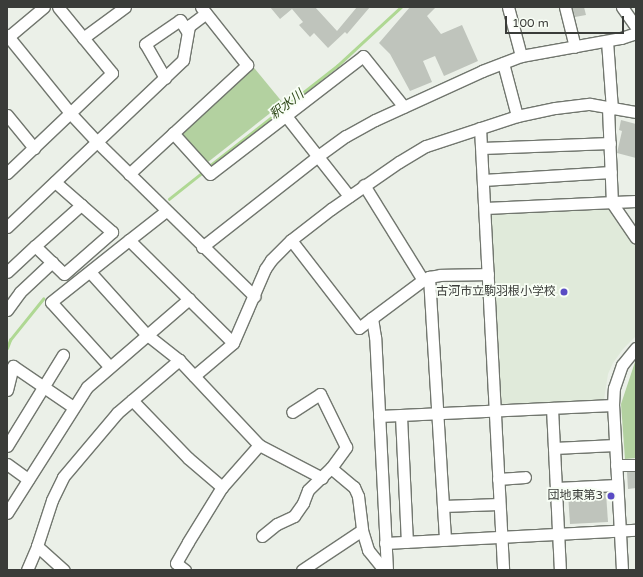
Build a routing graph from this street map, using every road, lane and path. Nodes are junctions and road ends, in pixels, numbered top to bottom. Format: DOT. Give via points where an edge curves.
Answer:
graph roads {
  1 [pos="44,7"];
  2 [pos="58,7"];
  3 [pos="125,7"];
  4 [pos="508,7"];
  5 [pos="565,7"];
  6 [pos="622,7"];
  7 [pos="203,10"];
  8 [pos="636,27"];
  9 [pos="188,31"];
  10 [pos="636,33"];
  11 [pos="7,36"];
  12 [pos="83,38"];
  13 [pos="607,41"];
  14 [pos="575,47"];
  15 [pos="520,56"];
  16 [pos="503,62"];
  17 [pos="165,78"];
  18 [pos="404,107"];
  19 [pos="610,108"];
  20 [pos="636,112"];
  21 [pos="71,114"];
  22 [pos="7,115"];
  23 [pos="286,116"];
  24 [pos="517,116"];
  25 [pos="480,128"];
  26 [pos="173,133"];
  27 [pos="98,143"];
  28 [pos="610,143"];
  29 [pos="34,148"];
  30 [pos="482,148"];
  31 [pos="318,156"];
  32 [pos="611,172"];
  33 [pos="7,173"];
  34 [pos="129,174"];
  35 [pos="484,180"];
  36 [pos="55,182"];
  37 [pos="364,185"];
  38 [pos="349,196"];
  39 [pos="636,201"];
  40 [pos="612,203"];
  41 [pos="80,205"];
  42 [pos="485,208"];
  43 [pos="166,211"];
  44 [pos="7,227"];
  45 [pos="636,238"];
  46 [pos="129,240"];
  47 [pos="291,240"];
  48 [pos="35,246"];
  49 [pos="202,247"];
  50 [pos="52,262"];
  51 [pos="7,272"];
  52 [pos="90,272"];
  53 [pos="488,274"];
  54 [pos="426,279"];
  55 [pos="254,296"];
  56 [pos="189,299"];
  57 [pos="7,310"];
  58 [pos="372,318"];
  59 [pos="146,334"];
  60 [pos="233,343"];
  61 [pos="636,348"];
  62 [pos="63,355"];
  63 [pos="178,360"];
  64 [pos="109,366"];
  65 [pos="194,376"];
  66 [pos="44,387"];
  67 [pos="7,390"];
  68 [pos="132,400"];
  69 [pos="613,405"];
  70 [pos="73,407"];
  71 [pos="552,408"];
  72 [pos="496,410"];
  73 [pos="292,412"];
  74 [pos="438,413"];
  75 [pos="379,416"];
  76 [pos="401,416"];
  77 [pos="259,445"];
  78 [pos="7,446"];
  79 [pos="615,446"];
  80 [pos="554,448"];
  81 [pos="7,464"];
  82 [pos="636,464"];
  83 [pos="616,465"];
  84 [pos="331,468"];
  85 [pos="525,477"];
  86 [pos="322,478"];
  87 [pos="28,479"];
  88 [pos="498,479"];
  89 [pos="617,485"];
  90 [pos="222,487"];
  91 [pos="556,488"];
  92 [pos="499,504"];
  93 [pos="443,506"];
  94 [pos="7,513"];
  95 [pos="362,530"];
  96 [pos="636,530"];
  97 [pos="620,531"];
  98 [pos="558,534"];
  99 [pos="262,536"];
  100 [pos="501,537"];
  101 [pos="445,540"];
  102 [pos="407,542"];
  103 [pos="385,543"];
  104 [pos="37,546"];
  105 [pos="27,570"];
  106 [pos="64,570"];
  107 [pos="185,570"];
  108 [pos="302,570"];
  109 [pos="385,570"];
  110 [pos="503,570"];
  111 [pos="560,570"];
  112 [pos="622,570"];
  1 -- 11 [label="street"];
  2 -- 12 [label="street"];
  3 -- 12 [label="street"];
  4 -- 15 [label="street"];
  5 -- 14 [label="street"];
  6 -- 8 [label="street"];
  7 -- 9 [label="street" via="189,26"];
  7 -- 26 [label="street" via="247,65"];
  9 -- 17 [label="street" via="183,60"];
  9 -- 17 [label="street" via="180,20 145,44"];
  10 -- 13 [label="street"];
  11 -- 21 [label="street"];
  12 -- 21 [label="street" via="112,73"];
  13 -- 14 [label="street"];
  13 -- 19 [label="street"];
  14 -- 15 [label="street"];
  15 -- 16 [label="street"];
  16 -- 18 [label="street"];
  16 -- 24 [label="street"];
  17 -- 27 [label="street"];
  18 -- 23 [label="street" via="363,56"];
  18 -- 31 [label="street" via="346,136"];
  19 -- 20 [label="street"];
  19 -- 24 [label="street" via="590,104"];
  19 -- 28 [label="street"];
  21 -- 27 [label="street"];
  21 -- 29 [label="street"];
  22 -- 29 [label="street"];
  23 -- 26 [label="street" via="210,174"];
  23 -- 31 [label="street"];
  24 -- 25 [label="street"];
  25 -- 30 [label="street"];
  25 -- 37 [label="street" via="426,146"];
  26 -- 34 [label="street"];
  27 -- 34 [label="street"];
  27 -- 36 [label="street"];
  28 -- 30 [label="street"];
  28 -- 32 [label="street"];
  29 -- 33 [label="street"];
  30 -- 35 [label="street"];
  31 -- 38 [label="street"];
  31 -- 49 [label="street"];
  32 -- 35 [label="street"];
  32 -- 40 [label="street"];
  34 -- 43 [label="street"];
  35 -- 42 [label="street"];
  36 -- 41 [label="street"];
  36 -- 44 [label="street"];
  37 -- 38 [label="street"];
  37 -- 54 [label="street"];
  38 -- 47 [label="street"];
  39 -- 40 [label="street"];
  40 -- 42 [label="street"];
  40 -- 45 [label="street"];
  41 -- 48 [label="street"];
  41 -- 50 [label="street" via="112,232 64,274"];
  42 -- 53 [label="street"];
  43 -- 46 [label="street"];
  43 -- 49 [label="street"];
  46 -- 52 [label="street"];
  46 -- 56 [label="street"];
  47 -- 55 [label="street" via="265,269"];
  47 -- 58 [label="street" via="359,328"];
  48 -- 50 [label="street"];
  48 -- 51 [label="street"];
  49 -- 55 [label="street"];
  50 -- 57 [label="street" via="20,292"];
  52 -- 59 [label="street"];
  52 -- 64 [label="street" via="50,302"];
  53 -- 54 [label="street" via="440,275"];
  53 -- 72 [label="street"];
  54 -- 58 [label="street"];
  54 -- 74 [label="street"];
  55 -- 60 [label="street"];
  56 -- 59 [label="street"];
  56 -- 60 [label="street"];
  58 -- 75 [label="street"];
  59 -- 63 [label="street"];
  59 -- 64 [label="street"];
  60 -- 65 [label="street"];
  61 -- 69 [label="street" via="617,375"];
  62 -- 66 [label="street"];
  63 -- 65 [label="street"];
  63 -- 68 [label="street"];
  64 -- 70 [label="street" via="87,387"];
  65 -- 77 [label="street"];
  66 -- 67 [label="street" via="13,366"];
  66 -- 70 [label="street"];
  66 -- 78 [label="street"];
  68 -- 90 [label="street" via="188,458"];
  68 -- 104 [label="street" via="117,413 63,476"];
  69 -- 71 [label="street"];
  69 -- 79 [label="street"];
  70 -- 87 [label="street"];
  71 -- 72 [label="street"];
  71 -- 80 [label="street"];
  72 -- 74 [label="street"];
  72 -- 88 [label="street"];
  73 -- 84 [label="street" via="320,394 346,447"];
  74 -- 76 [label="street"];
  74 -- 93 [label="street"];
  75 -- 76 [label="street"];
  75 -- 103 [label="street"];
  76 -- 102 [label="street"];
  77 -- 86 [label="street"];
  77 -- 90 [label="street"];
  79 -- 80 [label="street"];
  79 -- 83 [label="street"];
  80 -- 91 [label="street"];
  81 -- 87 [label="street"];
  82 -- 83 [label="street"];
  83 -- 89 [label="street"];
  84 -- 86 [label="street"];
  84 -- 95 [label="street" via="354,487 358,496"];
  85 -- 88 [label="street"];
  86 -- 99 [label="street" via="308,490 294,516 277,524"];
  87 -- 94 [label="street"];
  88 -- 92 [label="street"];
  89 -- 91 [label="street"];
  89 -- 97 [label="street"];
  90 -- 107 [label="street" via="176,563"];
  91 -- 98 [label="street"];
  92 -- 93 [label="street"];
  92 -- 100 [label="street"];
  93 -- 101 [label="street"];
  95 -- 108 [label="street"];
  95 -- 109 [label="street" via="368,550"];
  96 -- 97 [label="street"];
  97 -- 98 [label="street"];
  97 -- 112 [label="street"];
  98 -- 100 [label="street"];
  98 -- 111 [label="street"];
  100 -- 101 [label="street"];
  100 -- 110 [label="street"];
  101 -- 102 [label="street"];
  102 -- 103 [label="street"];
  103 -- 109 [label="street"];
  104 -- 105 [label="street"];
  104 -- 106 [label="street"];
}
